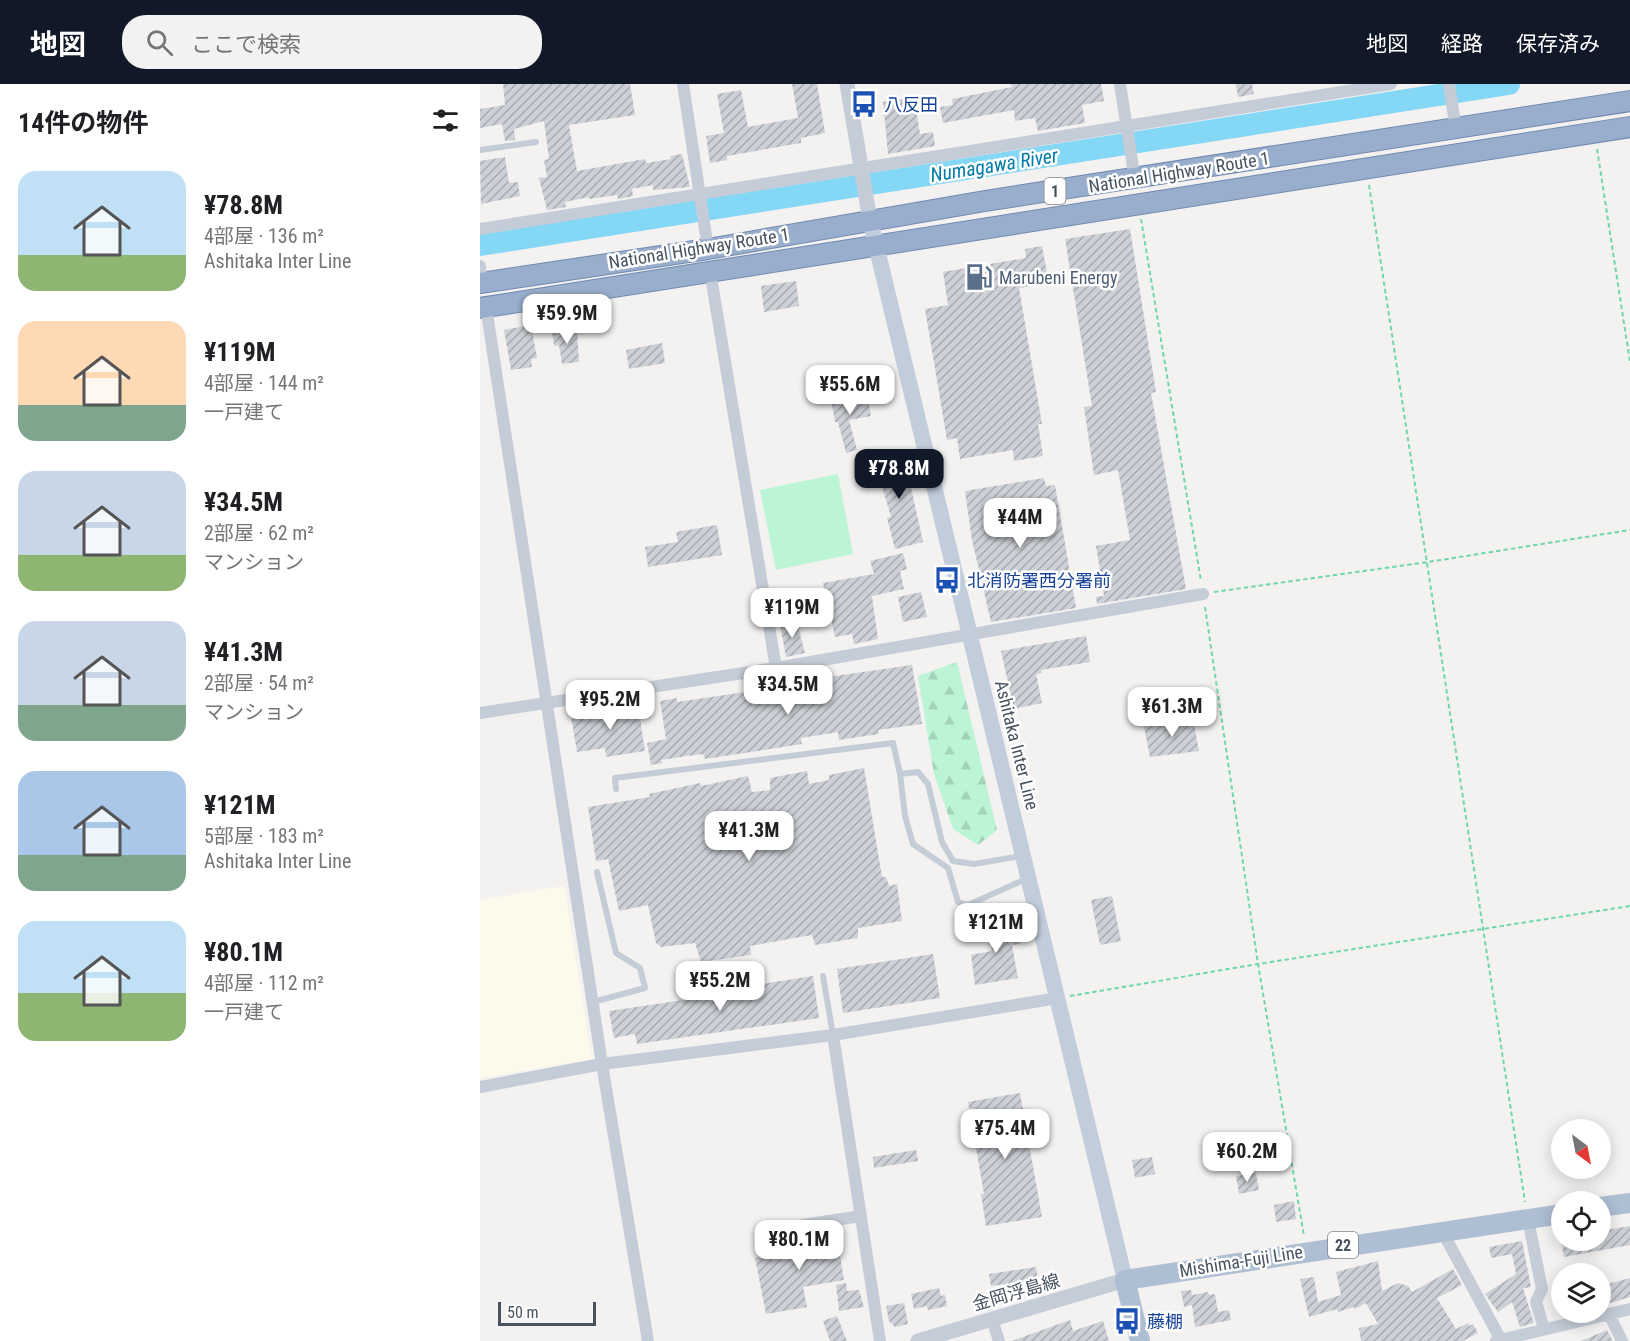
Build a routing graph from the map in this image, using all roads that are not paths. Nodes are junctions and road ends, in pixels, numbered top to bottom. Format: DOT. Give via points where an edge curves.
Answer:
graph roads {
  1 [pos="683,84"];
  2 [pos="847,84"];
  3 [pos="1120,84"];
  4 [pos="1391,84"];
  5 [pos="1449,84"];
  6 [pos="1353,87"];
  7 [pos="1630,101"];
  8 [pos="1630,127"];
  9 [pos="1127,129"];
  10 [pos="1456,130"];
  11 [pos="536,142"];
  12 [pos="480,150"];
  13 [pos="861,170"];
  14 [pos="1135,180"];
  15 [pos="702,198"];
  16 [pos="868,211"];
  17 [pos="480,229"];
  18 [pos="707,240"];
  19 [pos="877,246"];
  20 [pos="710,271"];
  21 [pos="481,277"];
  22 [pos="483,307"];
  23 [pos="1203,594"];
  24 [pos="971,636"];
  25 [pos="776,668"];
  26 [pos="548,702"];
  27 [pos="480,713"];
  28 [pos="900,774"];
  29 [pos="616,789"];
  30 [pos="1024,856"];
  31 [pos="597,872"];
  32 [pos="1029,877"];
  33 [pos="823,976"];
  34 [pos="1058,998"];
  35 [pos="593,1002"];
  36 [pos="833,1035"];
  37 [pos="602,1064"];
  38 [pos="480,1087"];
  39 [pos="1630,1203"];
  40 [pos="1611,1206"];
  41 [pos="861,1216"];
  42 [pos="1551,1216"];
  43 [pos="1527,1219"];
  44 [pos="803,1225"];
  45 [pos="1442,1231"];
  46 [pos="1125,1280"];
  47 [pos="1630,1309"];
  48 [pos="1611,1314"];
  49 [pos="1611,1318"];
  50 [pos="992,1319"];
  51 [pos="1570,1323"];
  52 [pos="1544,1329"];
  53 [pos="948,1337"];
  54 [pos="1505,1340"];
  55 [pos="648,1341"];
  56 [pos="880,1341"];
  57 [pos="918,1341"];
  58 [pos="999,1341"];
  59 [pos="1140,1341"];
  60 [pos="1622,1341"];
  1 -- 15 [label="street"];
  2 -- 13 [label="street"];
  3 -- 9 [label="street"];
  4 -- 6 [label="street"];
  5 -- 10 [label="street"];
  6 -- 9 [label="street"];
  7 -- 10 [label="highway, National Highway Route 1 / 1"];
  8 -- 19 [label="highway, National Highway Route 1 / 1"];
  9 -- 13 [label="street"];
  9 -- 14 [label="street"];
  10 -- 14 [label="highway, National Highway Route 1 / 1"];
  11 -- 12 [label="lane"];
  13 -- 15 [label="street"];
  13 -- 16 [label="street"];
  14 -- 16 [label="highway, National Highway Route 1 / 1"];
  15 -- 17 [label="street"];
  15 -- 18 [label="street"];
  16 -- 18 [label="highway, National Highway Route 1 / 1"];
  16 -- 19 [label="main road, Ashitaka Inter Line"];
  18 -- 21 [label="highway, National Highway Route 1 / 1"];
  19 -- 20 [label="highway, National Highway Route 1 / 1"];
  19 -- 24 [label="main road, Ashitaka Inter Line"];
  20 -- 22 [label="highway, National Highway Route 1 / 1"];
  20 -- 25 [label="street"];
  22 -- 26 [label="street"];
  23 -- 24 [label="street"];
  24 -- 25 [label="street"];
  24 -- 30 [label="main road, Ashitaka Inter Line"];
  25 -- 26 [label="street"];
  26 -- 27 [label="street"];
  26 -- 35 [label="street"];
  28 -- 29 [label="lane" via="893,743 615,778"];
  28 -- 30 [label="lane" via="918,772 928,784 942,842 953,861 974,864"];
  28 -- 32 [label="lane" via="913,844 948,868 958,902 968,905"];
  30 -- 32 [label="main road, Ashitaka Inter Line"];
  31 -- 35 [label="lane" via="616,953 640,968 645,988"];
  32 -- 34 [label="main road, Ashitaka Inter Line"];
  33 -- 36 [label="lane"];
  34 -- 36 [label="street"];
  34 -- 46 [label="main road, Ashitaka Inter Line"];
  35 -- 37 [label="street"];
  36 -- 37 [label="street"];
  36 -- 41 [label="street"];
  37 -- 38 [label="street"];
  37 -- 55 [label="street"];
  39 -- 40 [label="main road"];
  41 -- 44 [label="street"];
  41 -- 56 [label="street"];
  42 -- 43 [label="main road, Mishima-Fuji Line / 22"];
  43 -- 45 [label="main road, Mishima-Fuji Line / 22"];
  43 -- 52 [label="street" via="1542,1289 1536,1302"];
  45 -- 46 [label="main road, Mishima-Fuji Line / 22"];
  45 -- 54 [label="street"];
  46 -- 50 [label="street, 金岡浮島線"];
  46 -- 59 [label="main road"];
  47 -- 48 [label="street"];
  49 -- 60 [label="street"];
  50 -- 53 [label="street, 金岡浮島線"];
  50 -- 58 [label="street"];
  51 -- 52 [label="street"];
  52 -- 54 [label="street"];
  53 -- 57 [label="street, 金岡浮島線"];
}
